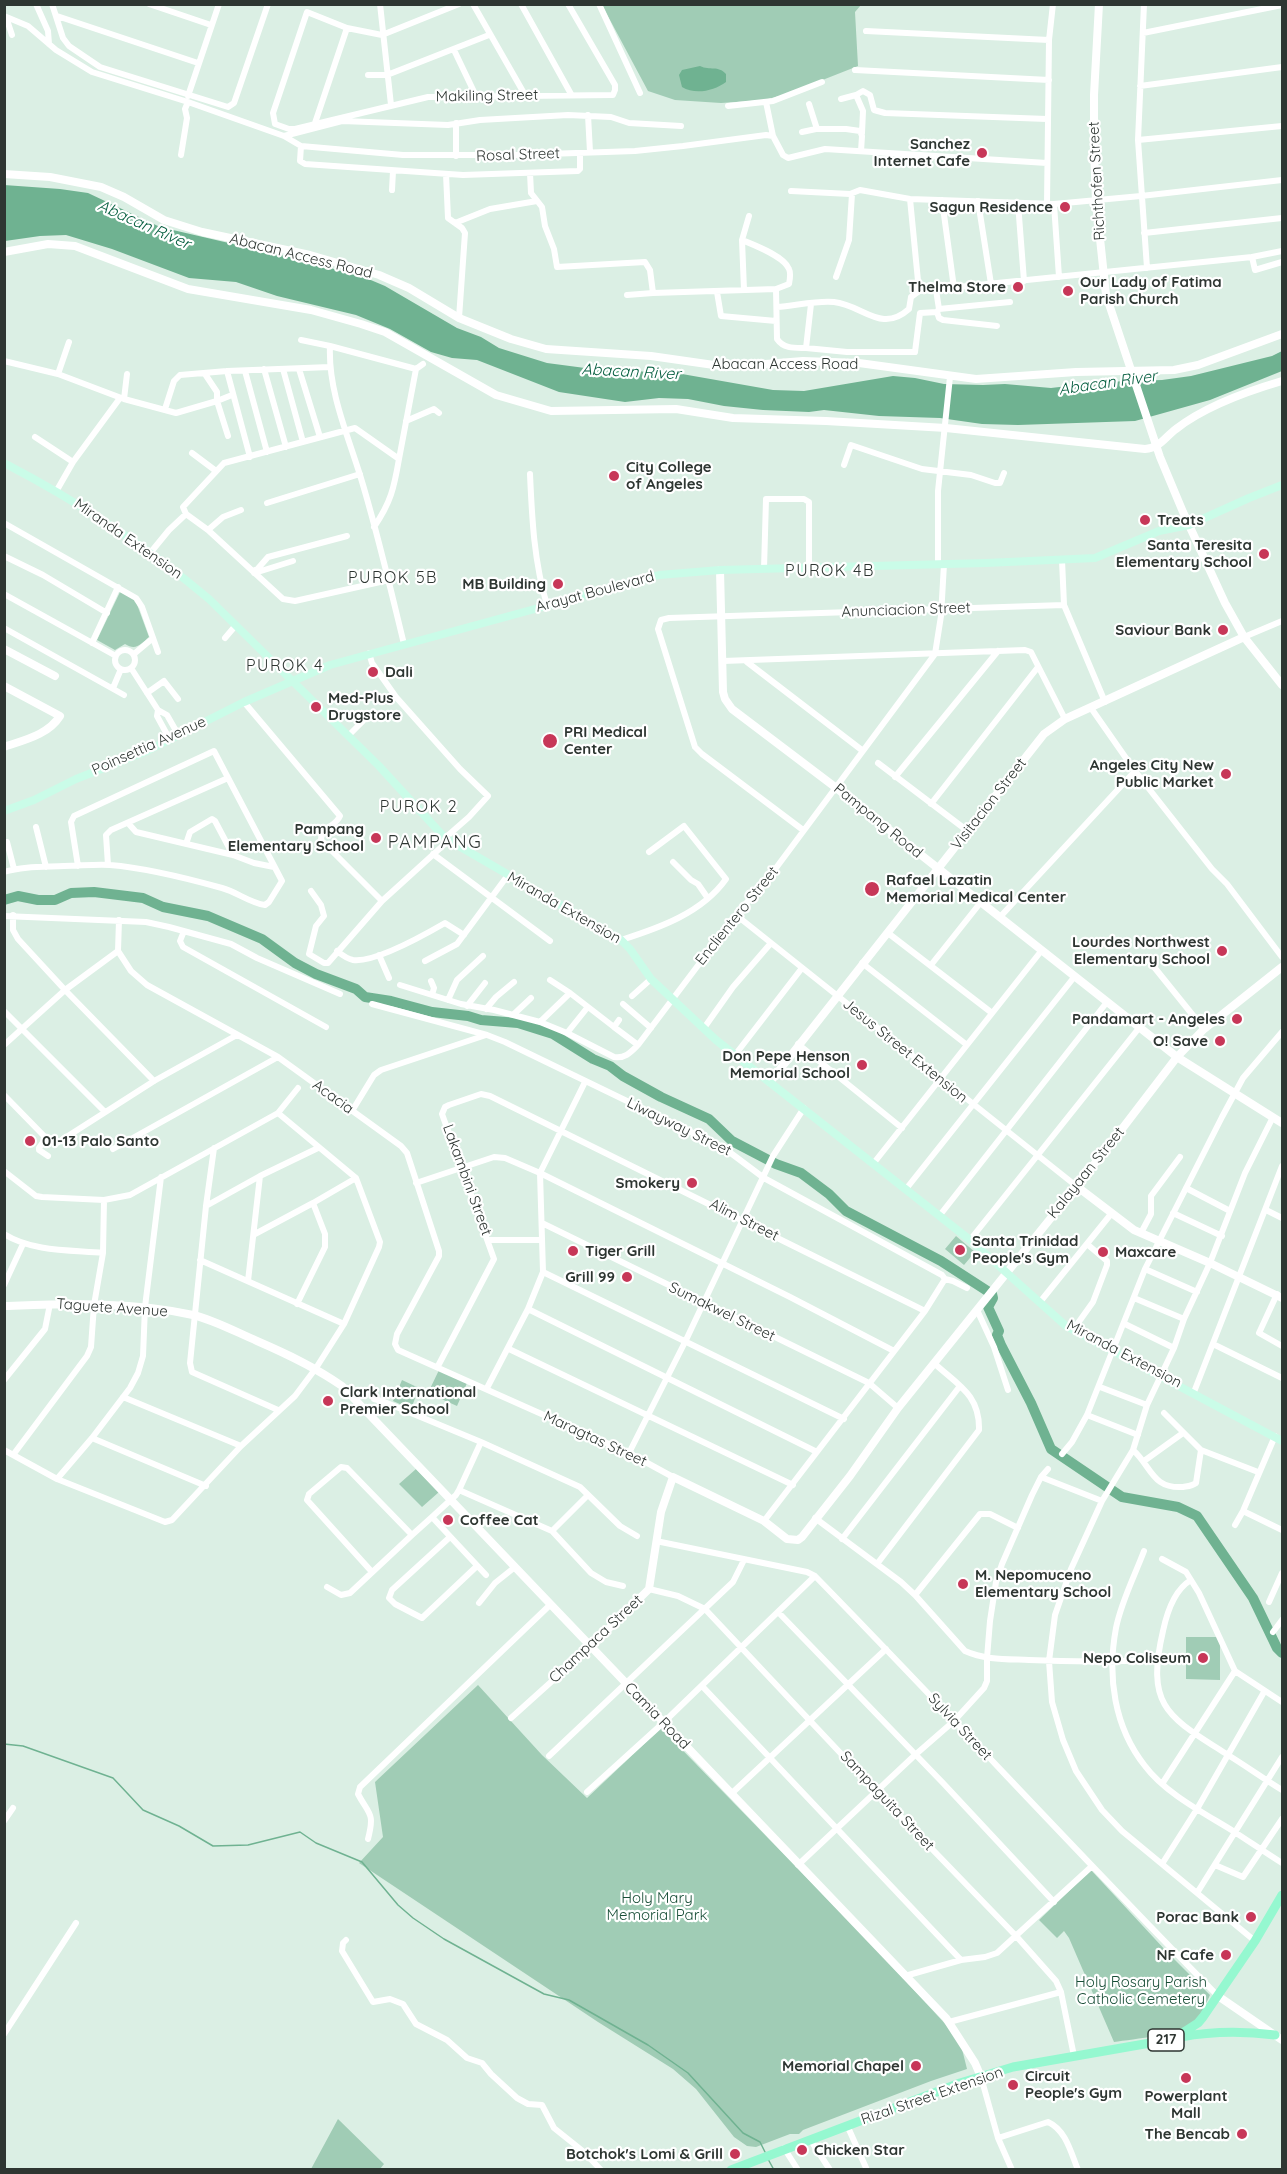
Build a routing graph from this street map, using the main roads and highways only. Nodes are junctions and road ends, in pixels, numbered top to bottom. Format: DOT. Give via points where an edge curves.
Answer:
graph roads {
  1 [pos="4,464"];
  2 [pos="1282,486"];
  3 [pos="293,680"];
  4 [pos="4,811"];
  5 [pos="1279,1438"];
  6 [pos="1282,1895"];
  7 [pos="1279,2038"];
  8 [pos="1173,2039"];
  9 [pos="749,2166"];
  10 [pos="730,2169"];
  1 -- 3 [label="main road, Miranda Extension" via="57,490 151,552 209,599"];
  2 -- 3 [label="main road, Arayat Boulevard" via="1190,525 1159,531 1102,556 659,574 369,653"];
  3 -- 4 [label="main road, Poinsettia Avenue" via="174,738"];
  3 -- 5 [label="main road, Miranda Extension" via="446,839 621,940 651,980 735,1055 873,1164 908,1186 1073,1330"];
  6 -- 8 [label="main road, Rizal Street Extension / 217" via="1198,2024"];
  7 -- 8 [label="main road" via="1244,2031"];
  8 -- 9 [label="main road, Rizal Street Extension / 217" via="1020,2066 960,2083 784,2148"];
  9 -- 10 [label="main road, Rizal Street Extension / 217"];
}
